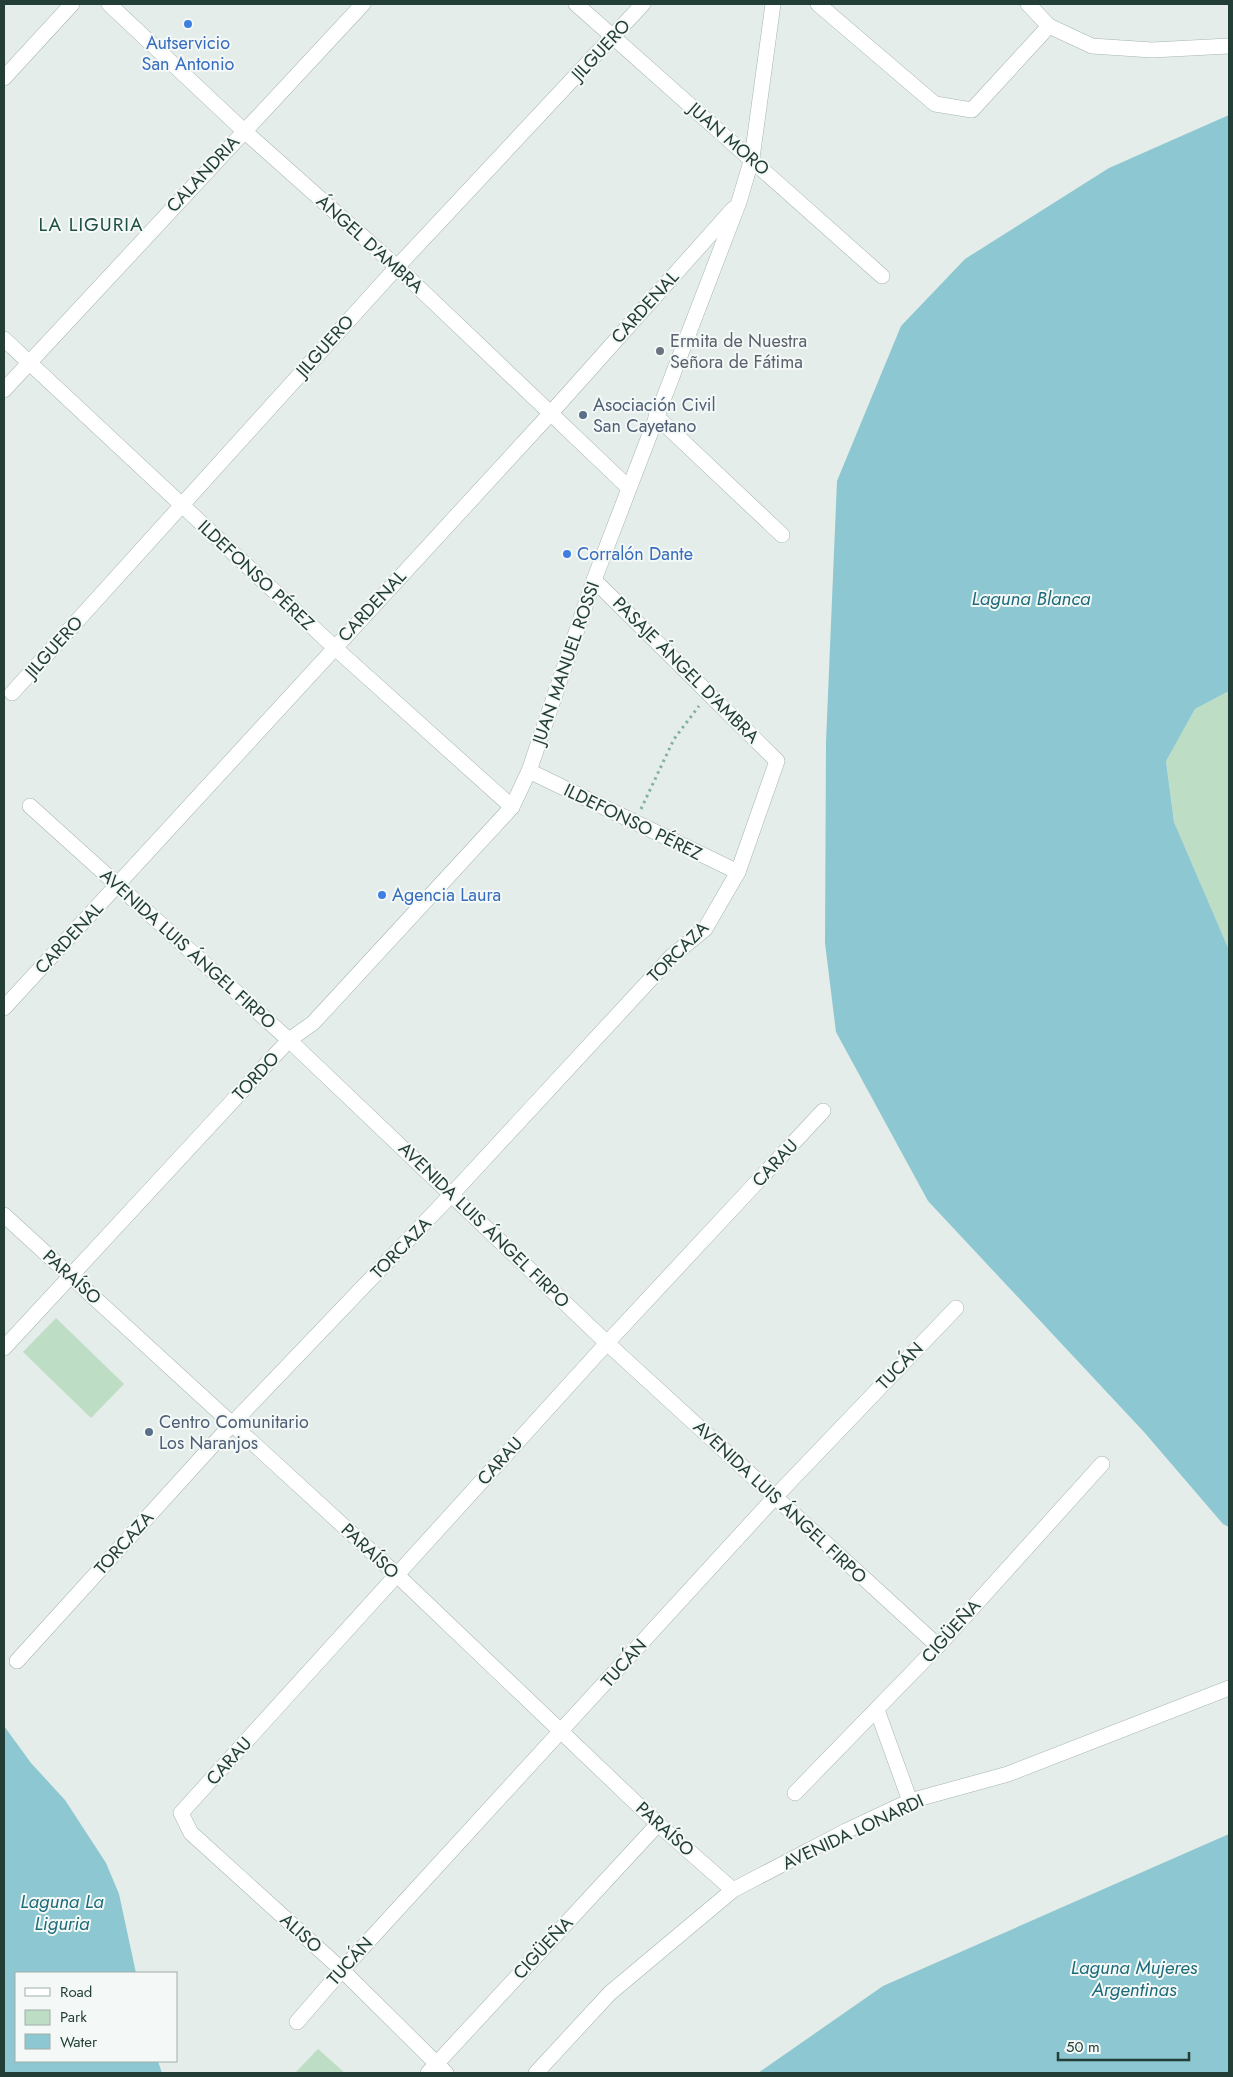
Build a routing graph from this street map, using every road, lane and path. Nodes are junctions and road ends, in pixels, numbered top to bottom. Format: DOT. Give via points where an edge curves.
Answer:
graph roads {
  1 [pos="72,4"];
  2 [pos="109,4"];
  3 [pos="363,4"];
  4 [pos="576,4"];
  5 [pos="643,4"];
  6 [pos="774,4"];
  7 [pos="818,4"];
  8 [pos="1028,4"];
  9 [pos="1049,26"];
  10 [pos="612,38"];
  11 [pos="1229,46"];
  12 [pos="4,78"];
  13 [pos="243,130"];
  14 [pos="752,158"];
  15 [pos="738,202"];
  16 [pos="397,267"];
  17 [pos="882,276"];
  18 [pos="4,338"];
  19 [pos="30,362"];
  20 [pos="4,390"];
  21 [pos="550,414"];
  22 [pos="656,416"];
  23 [pos="629,488"];
  24 [pos="182,506"];
  25 [pos="782,535"];
  26 [pos="594,580"];
  27 [pos="334,647"];
  28 [pos="12,693"];
  29 [pos="708,693"];
  30 [pos="777,761"];
  31 [pos="529,772"];
  32 [pos="30,806"];
  33 [pos="512,807"];
  34 [pos="634,823"];
  35 [pos="738,872"];
  36 [pos="117,886"];
  37 [pos="4,1008"];
  38 [pos="289,1040"];
  39 [pos="823,1111"];
  40 [pos="452,1194"];
  41 [pos="4,1215"];
  42 [pos="70,1275"];
  43 [pos="956,1308"];
  44 [pos="607,1343"];
  45 [pos="4,1348"];
  46 [pos="232,1424"];
  47 [pos="1102,1464"];
  48 [pos="775,1497"];
  49 [pos="397,1575"];
  50 [pos="938,1646"];
  51 [pos="17,1661"];
  52 [pos="1229,1688"];
  53 [pos="877,1710"];
  54 [pos="561,1731"];
  55 [pos="795,1793"];
  56 [pos="910,1801"];
  57 [pos="181,1813"];
  58 [pos="658,1824"];
  59 [pos="733,1890"];
  60 [pos="342,1970"];
  61 [pos="297,2022"];
  62 [pos="437,2070"];
  63 [pos="536,2073"];
  1 -- 12 [label="street"];
  2 -- 13 [label="street, ÁNGEL D'AMBRA"];
  3 -- 13 [label="street, CALANDRIA"];
  4 -- 10 [label="street, JUAN MORO"];
  5 -- 10 [label="street, JILGUERO"];
  6 -- 14 [label="street, JUAN MANUEL ROSSI"];
  7 -- 9 [label="street" via="936,104 972,110"];
  8 -- 9 [label="street"];
  9 -- 11 [label="street" via="1092,46 1152,50"];
  10 -- 14 [label="street, JUAN MORO"];
  10 -- 16 [label="street, JILGUERO"];
  13 -- 16 [label="street, ÁNGEL D'AMBRA"];
  13 -- 19 [label="street, CALANDRIA"];
  14 -- 15 [label="street, JUAN MANUEL ROSSI"];
  14 -- 17 [label="street, JUAN MORO"];
  15 -- 21 [label="street, CARDENAL"];
  15 -- 22 [label="street, JUAN MANUEL ROSSI"];
  16 -- 21 [label="street, ÁNGEL D'AMBRA"];
  16 -- 24 [label="street, JILGUERO"];
  18 -- 19 [label="street, ILDEFONSO PÉREZ"];
  19 -- 20 [label="street, CALANDRIA"];
  19 -- 24 [label="street, ILDEFONSO PÉREZ"];
  21 -- 23 [label="street, ÁNGEL D'AMBRA"];
  21 -- 27 [label="street, CARDENAL"];
  22 -- 23 [label="street, JUAN MANUEL ROSSI"];
  22 -- 25 [label="street"];
  23 -- 26 [label="street, JUAN MANUEL ROSSI"];
  24 -- 27 [label="street, ILDEFONSO PÉREZ"];
  24 -- 28 [label="street, JILGUERO"];
  26 -- 29 [label="street, PASAJE ÁNGEL D'AMBRA"];
  26 -- 31 [label="street, JUAN MANUEL ROSSI"];
  27 -- 33 [label="street, ILDEFONSO PÉREZ"];
  27 -- 36 [label="street, CARDENAL"];
  29 -- 30 [label="street, PASAJE ÁNGEL D'AMBRA"];
  29 -- 34 [label="path" via="674,739"];
  30 -- 35 [label="street, TORCAZA"];
  31 -- 33 [label="street, JUAN MANUEL ROSSI"];
  31 -- 34 [label="street, ILDEFONSO PÉREZ"];
  32 -- 36 [label="street, AVENIDA LUIS ÁNGEL FIRPO"];
  33 -- 38 [label="street, TORDO" via="313,1023"];
  34 -- 35 [label="street, ILDEFONSO PÉREZ"];
  35 -- 40 [label="street, TORCAZA" via="705,929 672,956"];
  36 -- 37 [label="street, CARDENAL"];
  36 -- 38 [label="street, AVENIDA LUIS ÁNGEL FIRPO"];
  38 -- 40 [label="street, AVENIDA LUIS ÁNGEL FIRPO"];
  38 -- 42 [label="street, TORDO"];
  39 -- 44 [label="street, CARAU"];
  40 -- 44 [label="street, AVENIDA LUIS ÁNGEL FIRPO"];
  40 -- 46 [label="street, TORCAZA"];
  41 -- 42 [label="street, PARAÍSO"];
  42 -- 45 [label="street, TORDO"];
  42 -- 46 [label="street, PARAÍSO"];
  43 -- 48 [label="street, TUCÁN"];
  44 -- 48 [label="street, AVENIDA LUIS ÁNGEL FIRPO"];
  44 -- 49 [label="street, CARAU"];
  46 -- 49 [label="street, PARAÍSO"];
  46 -- 51 [label="street, TORCAZA"];
  47 -- 50 [label="street, CIGÜEÑA"];
  48 -- 50 [label="street, AVENIDA LUIS ÁNGEL FIRPO"];
  48 -- 54 [label="street, TUCÁN"];
  49 -- 54 [label="street, PARAÍSO"];
  49 -- 57 [label="street, CARAU"];
  50 -- 53 [label="street, CIGÜEÑA"];
  52 -- 56 [label="street, AVENIDA LONARDI" via="1008,1774"];
  53 -- 55 [label="street, CIGÜEÑA"];
  53 -- 56 [label="street"];
  54 -- 58 [label="street, PARAÍSO"];
  54 -- 60 [label="street, TUCÁN"];
  56 -- 59 [label="street, AVENIDA LONARDI"];
  57 -- 60 [label="street, ALISO" via="191,1833"];
  58 -- 59 [label="street, PARAÍSO"];
  58 -- 62 [label="street, CIGÜEÑA"];
  59 -- 63 [label="street, AVENIDA LONARDI" via="610,1993"];
  60 -- 61 [label="street, TUCÁN"];
  60 -- 62 [label="street, ALISO"];
}
